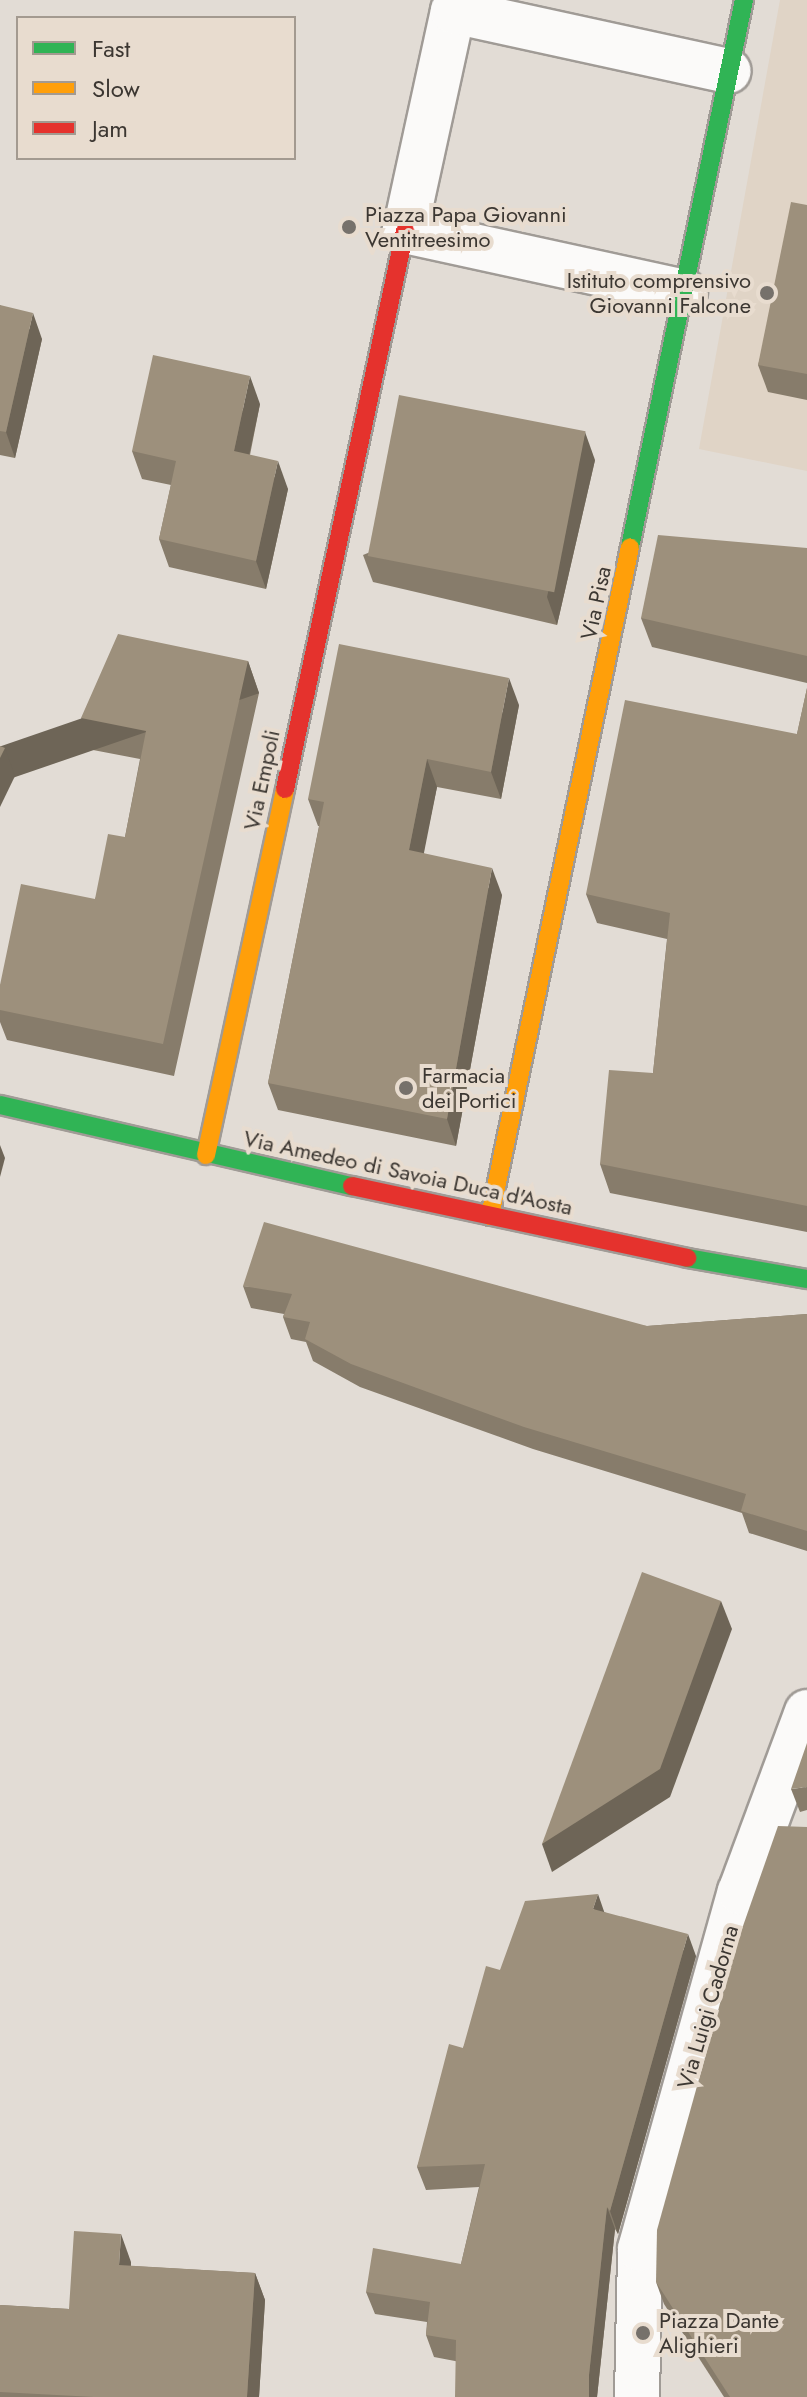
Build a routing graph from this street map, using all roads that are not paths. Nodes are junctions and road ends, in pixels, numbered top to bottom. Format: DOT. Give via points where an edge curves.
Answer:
graph roads {
  1 [pos="744,0"];
  2 [pos="729,71"];
  3 [pos="405,231"];
  4 [pos="685,292"];
  5 [pos="0,1105"];
  6 [pos="206,1155"];
  7 [pos="490,1216"];
  8 [pos="807,1279"];
  9 [pos="807,1712"];
  10 [pos="637,2397"];
  1 -- 2 [label="street, Via Pisa"];
  2 -- 3 [label="street" via="453,11"];
  2 -- 4 [label="street, Via Pisa"];
  3 -- 4 [label="street"];
  3 -- 6 [label="street, Via Empoli"];
  4 -- 7 [label="street, Via Pisa"];
  5 -- 6 [label="street, Via Amedeo di Savoia Duca d'Aosta"];
  6 -- 7 [label="street, Via Amedeo di Savoia Duca d'Aosta"];
  7 -- 8 [label="street, Via Amedeo di Savoia Duca d'Aosta" via="775,1277"];
  9 -- 10 [label="street, Via Luigi Cadorna" via="740,1892 640,2249"];
}
